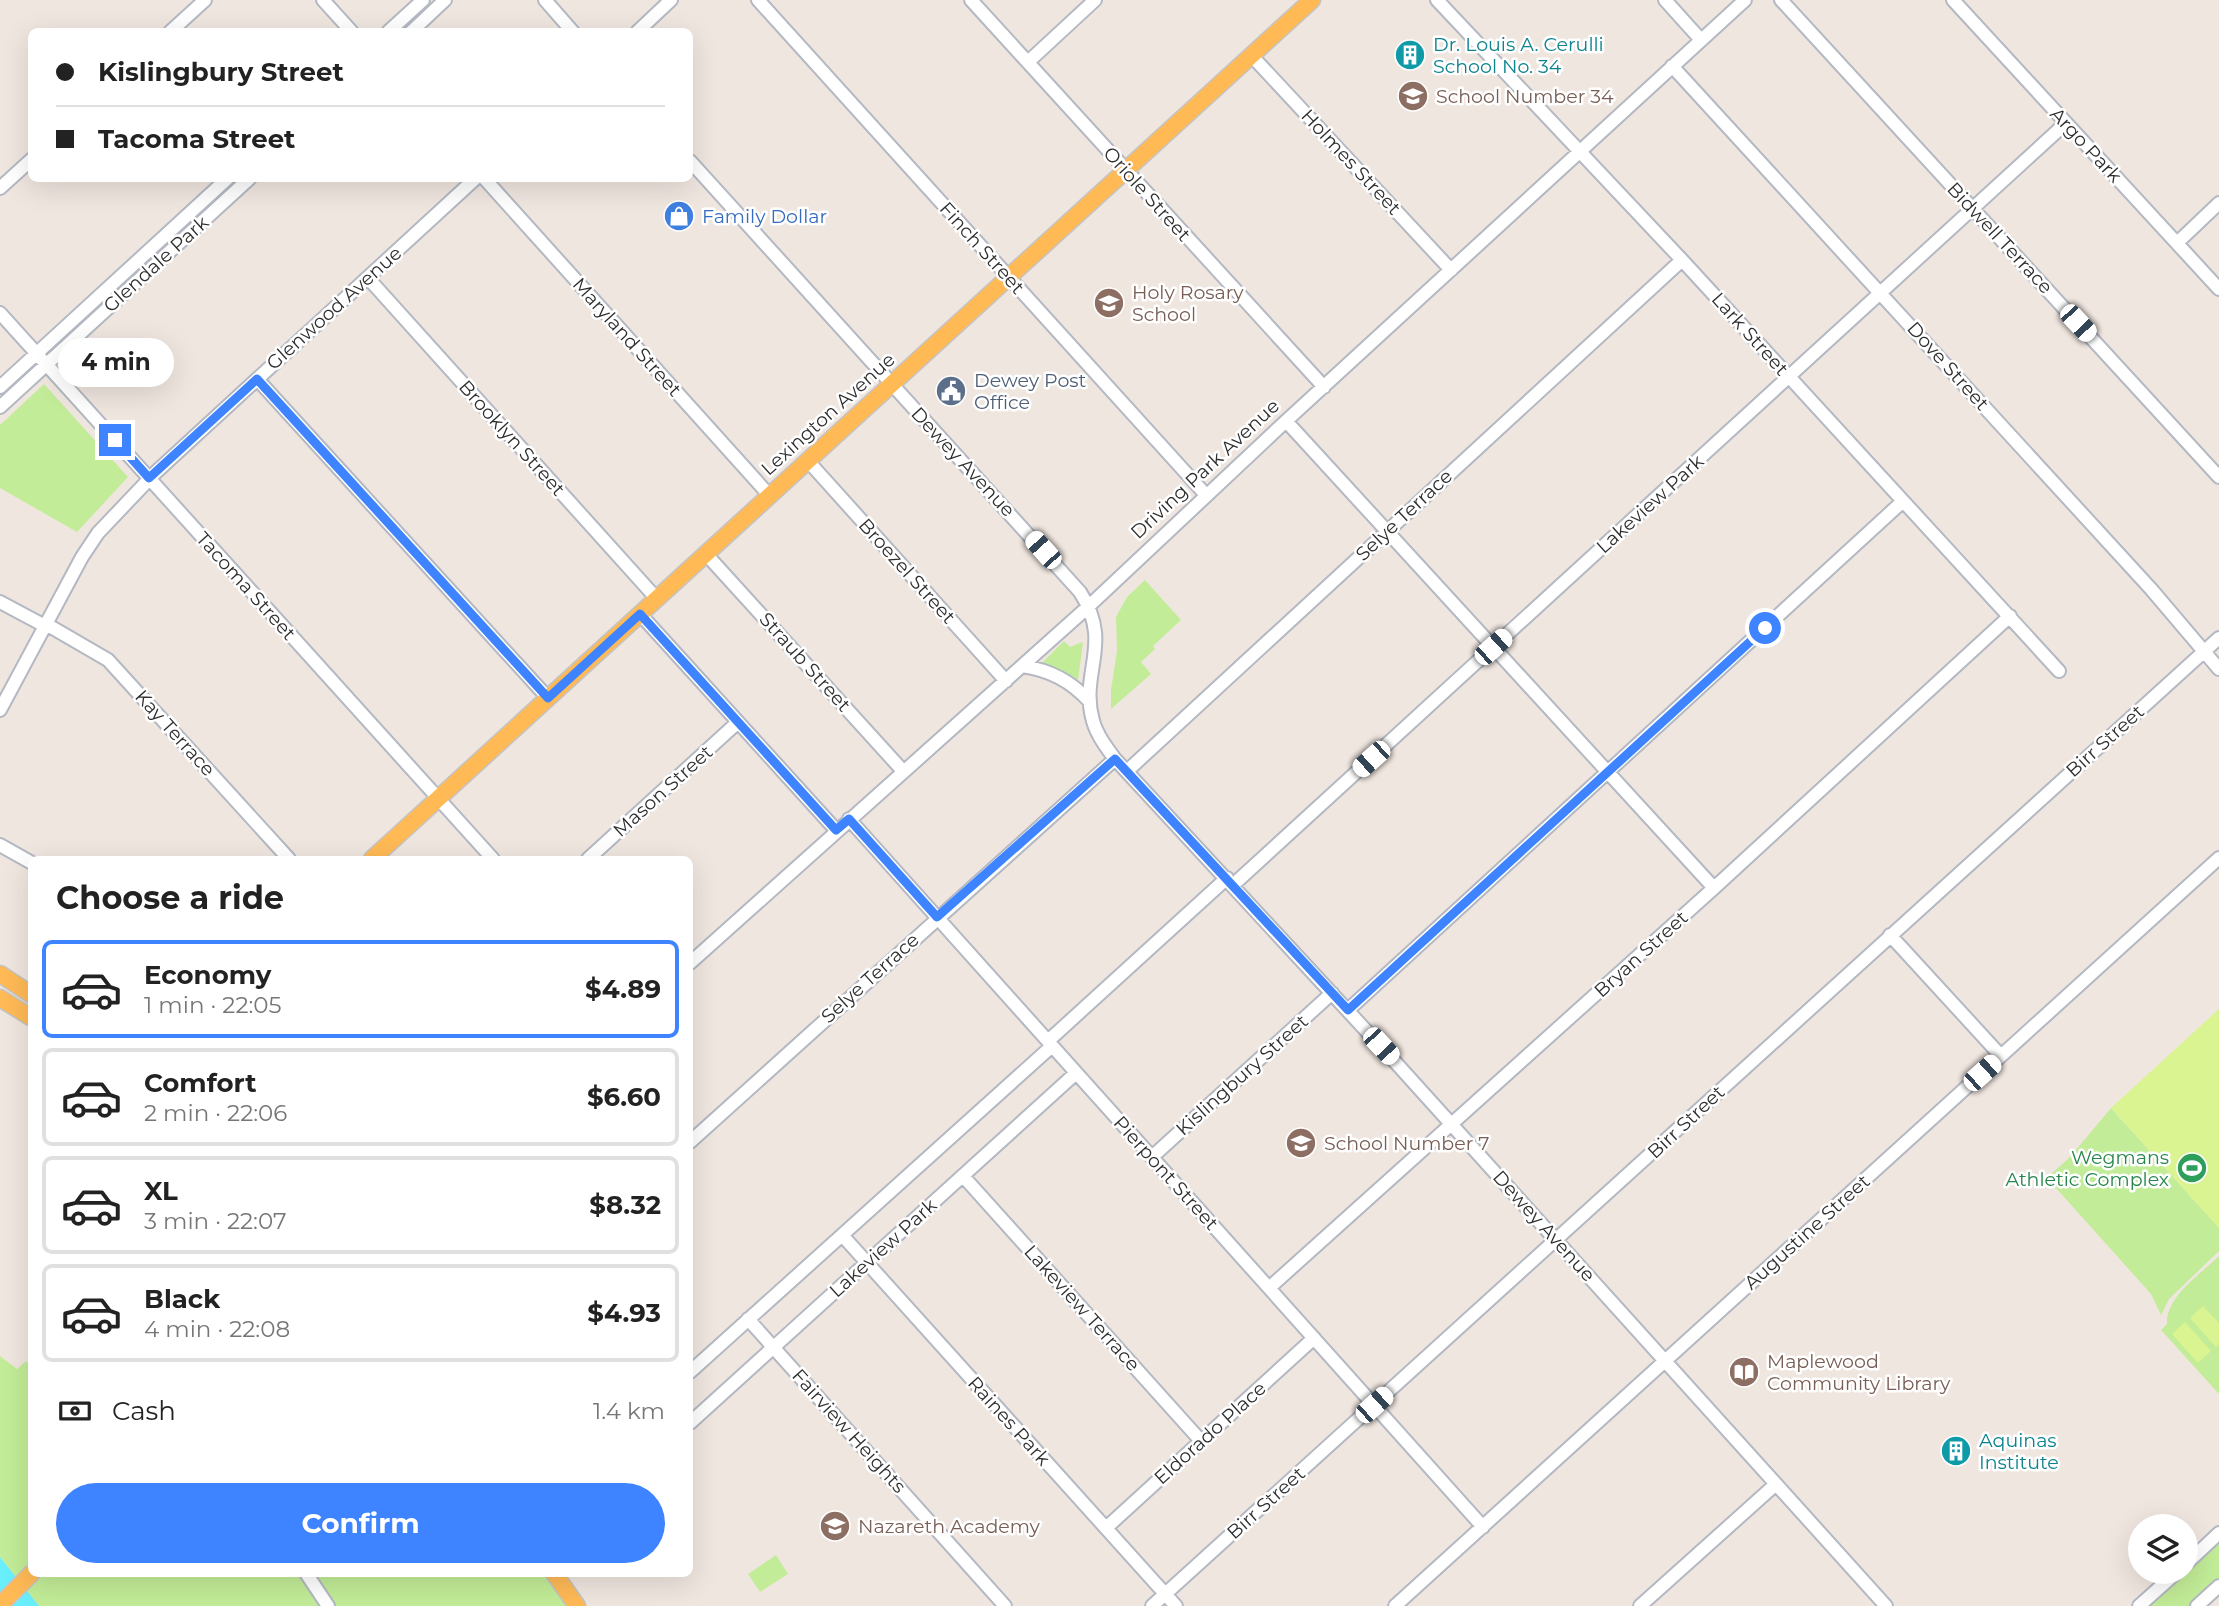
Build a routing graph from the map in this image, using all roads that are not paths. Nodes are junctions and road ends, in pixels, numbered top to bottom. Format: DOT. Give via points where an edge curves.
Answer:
graph roads {
  1 [pos="205,0"];
  2 [pos="323,0"];
  3 [pos="423,0"];
  4 [pos="445,0"];
  5 [pos="545,0"];
  6 [pos="671,0"];
  7 [pos="758,0"];
  8 [pos="971,0"];
  9 [pos="1095,0"];
  10 [pos="1437,0"];
  11 [pos="1665,0"];
  12 [pos="1745,0"];
  13 [pos="1781,0"];
  14 [pos="1952,0"];
  15 [pos="1309,1"];
  16 [pos="174,28"];
  17 [pos="348,28"];
  18 [pos="392,28"];
  19 [pos="415,28"];
  20 [pos="570,28"];
  21 [pos="641,28"];
  22 [pos="1701,40"];
  23 [pos="1251,55"];
  24 [pos="1028,62"];
  25 [pos="1672,66"];
  26 [pos="2066,123"];
  27 [pos="1580,152"];
  28 [pos="28,163"];
  29 [pos="693,164"];
  30 [pos="1126,171"];
  31 [pos="224,182"];
  32 [pos="246,182"];
  33 [pos="472,182"];
  34 [pos="488,182"];
  35 [pos="0,188"];
  36 [pos="2219,203"];
  37 [pos="1973,208"];
  38 [pos="2177,243"];
  39 [pos="1682,260"];
  40 [pos="1451,270"];
  41 [pos="368,278"];
  42 [pos="1009,278"];
  43 [pos="2219,289"];
  44 [pos="1881,292"];
  45 [pos="0,313"];
  46 [pos="37,353"];
  47 [pos="47,364"];
  48 [pos="1788,377"];
  49 [pos="257,379"];
  50 [pos="892,384"];
  51 [pos="0,387"];
  52 [pos="1324,387"];
  53 [pos="0,407"];
  54 [pos="1286,421"];
  55 [pos="808,461"];
  56 [pos="2219,477"];
  57 [pos="149,478"];
  58 [pos="1206,495"];
  59 [pos="770,496"];
  60 [pos="1902,502"];
  61 [pos="1386,531"];
  62 [pos="706,554"];
  63 [pos="657,599"];
  64 [pos="0,603"];
  65 [pos="1089,606"];
  66 [pos="640,614"];
  67 [pos="2010,616"];
  68 [pos="45,625"];
  69 [pos="2219,638"];
  70 [pos="1493,647"];
  71 [pos="2203,652"];
  72 [pos="1022,666"];
  73 [pos="2219,669"];
  74 [pos="2059,671"];
  75 [pos="1006,681"];
  76 [pos="548,698"];
  77 [pos="1090,702"];
  78 [pos="0,710"];
  79 [pos="738,722"];
  80 [pos="1115,759"];
  81 [pos="903,771"];
  82 [pos="1127,771"];
  83 [pos="1607,772"];
  84 [pos="438,799"];
  85 [pos="849,819"];
  86 [pos="836,830"];
  87 [pos="0,845"];
  88 [pos="286,856"];
  89 [pos="375,856"];
  90 [pos="490,856"];
  91 [pos="591,856"];
  92 [pos="2219,859"];
  93 [pos="28,861"];
  94 [pos="1230,882"];
  95 [pos="1714,888"];
  96 [pos="937,917"];
  97 [pos="1890,935"];
  98 [pos="693,960"];
  99 [pos="0,974"];
  100 [pos="28,992"];
  101 [pos="1332,993"];
  102 [pos="0,998"];
  103 [pos="1348,1010"];
  104 [pos="28,1016"];
  105 [pos="1050,1043"];
  106 [pos="2001,1056"];
  107 [pos="1076,1073"];
  108 [pos="1452,1125"];
  109 [pos="693,1139"];
  110 [pos="1152,1157"];
  111 [pos="962,1176"];
  112 [pos="842,1235"];
  113 [pos="1557,1241"];
  114 [pos="866,1263"];
  115 [pos="1269,1288"];
  116 [pos="748,1319"];
  117 [pos="1314,1338"];
  118 [pos="773,1347"];
  119 [pos="1665,1361"];
  120 [pos="693,1369"];
  121 [pos="1374,1405"];
  122 [pos="693,1420"];
  123 [pos="1201,1441"];
  124 [pos="1776,1484"];
  125 [pos="1483,1527"];
  126 [pos="1106,1528"];
  127 [pos="2219,1533"];
  128 [pos="2198,1553"];
  129 [pos="28,1577"];
  130 [pos="309,1577"];
  131 [pos="557,1577"];
  132 [pos="2164,1584"];
  133 [pos="2219,1586"];
  134 [pos="1166,1594"];
  135 [pos="0,1605"];
  136 [pos="1884,1605"];
  137 [pos="328,1606"];
  138 [pos="578,1606"];
  139 [pos="1005,1606"];
  140 [pos="1152,1606"];
  141 [pos="1176,1606"];
  142 [pos="1395,1606"];
  143 [pos="1640,1606"];
  144 [pos="2139,1606"];
  145 [pos="2197,1606"];
  1 -- 16 [label="street"];
  2 -- 17 [label="street"];
  3 -- 18 [label="street"];
  4 -- 19 [label="street"];
  5 -- 20 [label="street"];
  6 -- 21 [label="street"];
  7 -- 42 [label="street, Finch Street"];
  8 -- 24 [label="street, Oriole Street"];
  9 -- 24 [label="street"];
  10 -- 27 [label="street, Lark Street"];
  11 -- 22 [label="street"];
  12 -- 22 [label="street, Driving Park Avenue"];
  13 -- 37 [label="street, Bidwell Terrace"];
  14 -- 26 [label="street, Argo Park"];
  15 -- 23 [label="main road, Lexington Avenue"];
  22 -- 25 [label="street, Driving Park Avenue"];
  23 -- 30 [label="main road, Lexington Avenue"];
  23 -- 40 [label="street, Holmes Street"];
  24 -- 30 [label="street, Oriole Street"];
  25 -- 27 [label="street, Driving Park Avenue"];
  25 -- 44 [label="street, Dove Street"];
  26 -- 37 [label="street, Lakeview Park"];
  26 -- 38 [label="street, Argo Park"];
  27 -- 39 [label="street, Lark Street"];
  27 -- 40 [label="street, Driving Park Avenue"];
  28 -- 35 [label="street"];
  29 -- 50 [label="street, Dewey Avenue"];
  30 -- 42 [label="main road, Lexington Avenue"];
  30 -- 52 [label="street, Oriole Street"];
  31 -- 46 [label="street, Glendale Park"];
  32 -- 47 [label="street, Glendale Park"];
  33 -- 41 [label="street, Glenwood Avenue"];
  34 -- 59 [label="street, Maryland Street"];
  36 -- 38 [label="street"];
  37 -- 44 [label="street, Lakeview Park"];
  37 -- 56 [label="street, Bidwell Terrace"];
  38 -- 43 [label="street, Argo Park"];
  39 -- 48 [label="street, Lark Street"];
  39 -- 61 [label="street, Selye Terrace"];
  40 -- 52 [label="street, Driving Park Avenue"];
  41 -- 49 [label="street, Glenwood Avenue"];
  41 -- 63 [label="street, Brooklyn Street"];
  42 -- 50 [label="main road, Lexington Avenue"];
  42 -- 58 [label="street, Finch Street"];
  44 -- 48 [label="street, Lakeview Park"];
  44 -- 71 [label="street, Dove Street"];
  45 -- 46 [label="street, Tacoma Street"];
  46 -- 47 [label="street, Tacoma Street"];
  46 -- 51 [label="street, Glendale Park"];
  47 -- 53 [label="street, Glendale Park"];
  47 -- 57 [label="street, Tacoma Street"];
  48 -- 60 [label="street, Lark Street"];
  48 -- 70 [label="street, Lakeview Park"];
  49 -- 57 [label="street, Glenwood Avenue"];
  49 -- 76 [label="street"];
  50 -- 55 [label="main road, Lexington Avenue"];
  50 -- 65 [label="street, Dewey Avenue" via="1069,578"];
  52 -- 54 [label="street, Driving Park Avenue"];
  54 -- 58 [label="street, Driving Park Avenue"];
  54 -- 61 [label="street"];
  55 -- 59 [label="main road, Lexington Avenue"];
  55 -- 75 [label="street, Broezel Street"];
  57 -- 68 [label="street, Glenwood Avenue" via="89,544"];
  57 -- 84 [label="street, Tacoma Street"];
  58 -- 65 [label="street, Driving Park Avenue"];
  59 -- 62 [label="main road, Lexington Avenue"];
  60 -- 67 [label="street, Lark Street"];
  60 -- 83 [label="street"];
  61 -- 70 [label="street"];
  61 -- 82 [label="street, Selye Terrace"];
  62 -- 63 [label="main road, Lexington Avenue"];
  62 -- 81 [label="street, Straub Street"];
  63 -- 66 [label="main road, Lexington Avenue"];
  64 -- 68 [label="street, Kay Terrace"];
  65 -- 72 [label="street, Driving Park Avenue"];
  65 -- 77 [label="street, Dewey Avenue" via="1096,633"];
  66 -- 76 [label="main road, Lexington Avenue"];
  66 -- 79 [label="street"];
  67 -- 74 [label="street, Lark Street"];
  67 -- 95 [label="street, Bryan Street"];
  68 -- 78 [label="street, Glenwood Avenue"];
  68 -- 88 [label="street, Kay Terrace" via="108,660"];
  69 -- 71 [label="street, Birr Street"];
  70 -- 83 [label="street"];
  70 -- 94 [label="street, Lakeview Park"];
  71 -- 73 [label="street, Dove Street"];
  71 -- 97 [label="street, Birr Street"];
  72 -- 75 [label="street, Driving Park Avenue"];
  72 -- 77 [label="street" via="1068,681"];
  75 -- 81 [label="street, Driving Park Avenue"];
  76 -- 84 [label="main road, Lexington Avenue"];
  77 -- 80 [label="street, Dewey Avenue" via="1096,730"];
  79 -- 86 [label="street"];
  79 -- 91 [label="street, Mason Street"];
  80 -- 82 [label="street, Dewey Avenue"];
  80 -- 96 [label="street, Selye Terrace"];
  81 -- 85 [label="street, Driving Park Avenue"];
  82 -- 94 [label="street, Dewey Avenue"];
  83 -- 95 [label="street"];
  83 -- 103 [label="street"];
  84 -- 89 [label="main road, Lexington Avenue"];
  84 -- 90 [label="street, Tacoma Street"];
  85 -- 86 [label="street, Driving Park Avenue"];
  85 -- 96 [label="street, Pierpont Street"];
  86 -- 98 [label="street, Driving Park Avenue"];
  87 -- 93 [label="street"];
  92 -- 106 [label="street, Augustine Street"];
  94 -- 101 [label="street, Dewey Avenue"];
  94 -- 105 [label="street, Lakeview Park"];
  95 -- 108 [label="street, Bryan Street"];
  96 -- 105 [label="street, Pierpont Street"];
  96 -- 109 [label="street, Selye Terrace"];
  97 -- 106 [label="street"];
  97 -- 113 [label="street, Birr Street"];
  99 -- 100 [label="main road"];
  101 -- 103 [label="street, Dewey Avenue"];
  101 -- 110 [label="street, Kislingbury Street"];
  102 -- 104 [label="main road"];
  103 -- 108 [label="street, Dewey Avenue"];
  105 -- 107 [label="street, Pierpont Street"];
  105 -- 112 [label="street, Lakeview Park"];
  106 -- 119 [label="street, Augustine Street"];
  107 -- 110 [label="street, Pierpont Street"];
  107 -- 111 [label="street, Lakeview Park"];
  108 -- 113 [label="street, Dewey Avenue"];
  108 -- 115 [label="street, Bryan Street"];
  110 -- 115 [label="street, Pierpont Street"];
  111 -- 114 [label="street, Lakeview Park"];
  111 -- 123 [label="street, Lakeview Terrace"];
  112 -- 114 [label="street, Raines Park"];
  112 -- 116 [label="street, Lakeview Park"];
  113 -- 119 [label="street, Dewey Avenue"];
  113 -- 121 [label="street, Birr Street"];
  114 -- 118 [label="street, Lakeview Park"];
  114 -- 126 [label="street, Raines Park"];
  115 -- 117 [label="street, Pierpont Street"];
  116 -- 118 [label="street, Fairview Heights"];
  116 -- 120 [label="street, Lakeview Park"];
  117 -- 121 [label="street, Pierpont Street"];
  117 -- 123 [label="street, Eldorado Place"];
  118 -- 122 [label="street, Lakeview Park"];
  118 -- 139 [label="street, Fairview Heights"];
  119 -- 124 [label="street, Dewey Avenue"];
  119 -- 125 [label="street, Augustine Street"];
  121 -- 125 [label="street, Pierpont Street"];
  121 -- 134 [label="street, Birr Street"];
  123 -- 126 [label="street, Eldorado Place"];
  124 -- 136 [label="street, Dewey Avenue"];
  124 -- 143 [label="street"];
  125 -- 142 [label="street, Augustine Street"];
  126 -- 134 [label="street, Raines Park"];
  127 -- 128 [label="street"];
  129 -- 135 [label="main road"];
  130 -- 137 [label="street"];
  131 -- 138 [label="main road"];
  132 -- 144 [label="street"];
  133 -- 145 [label="street"];
  134 -- 140 [label="street, Birr Street"];
  134 -- 141 [label="street, Raines Park"];
}
